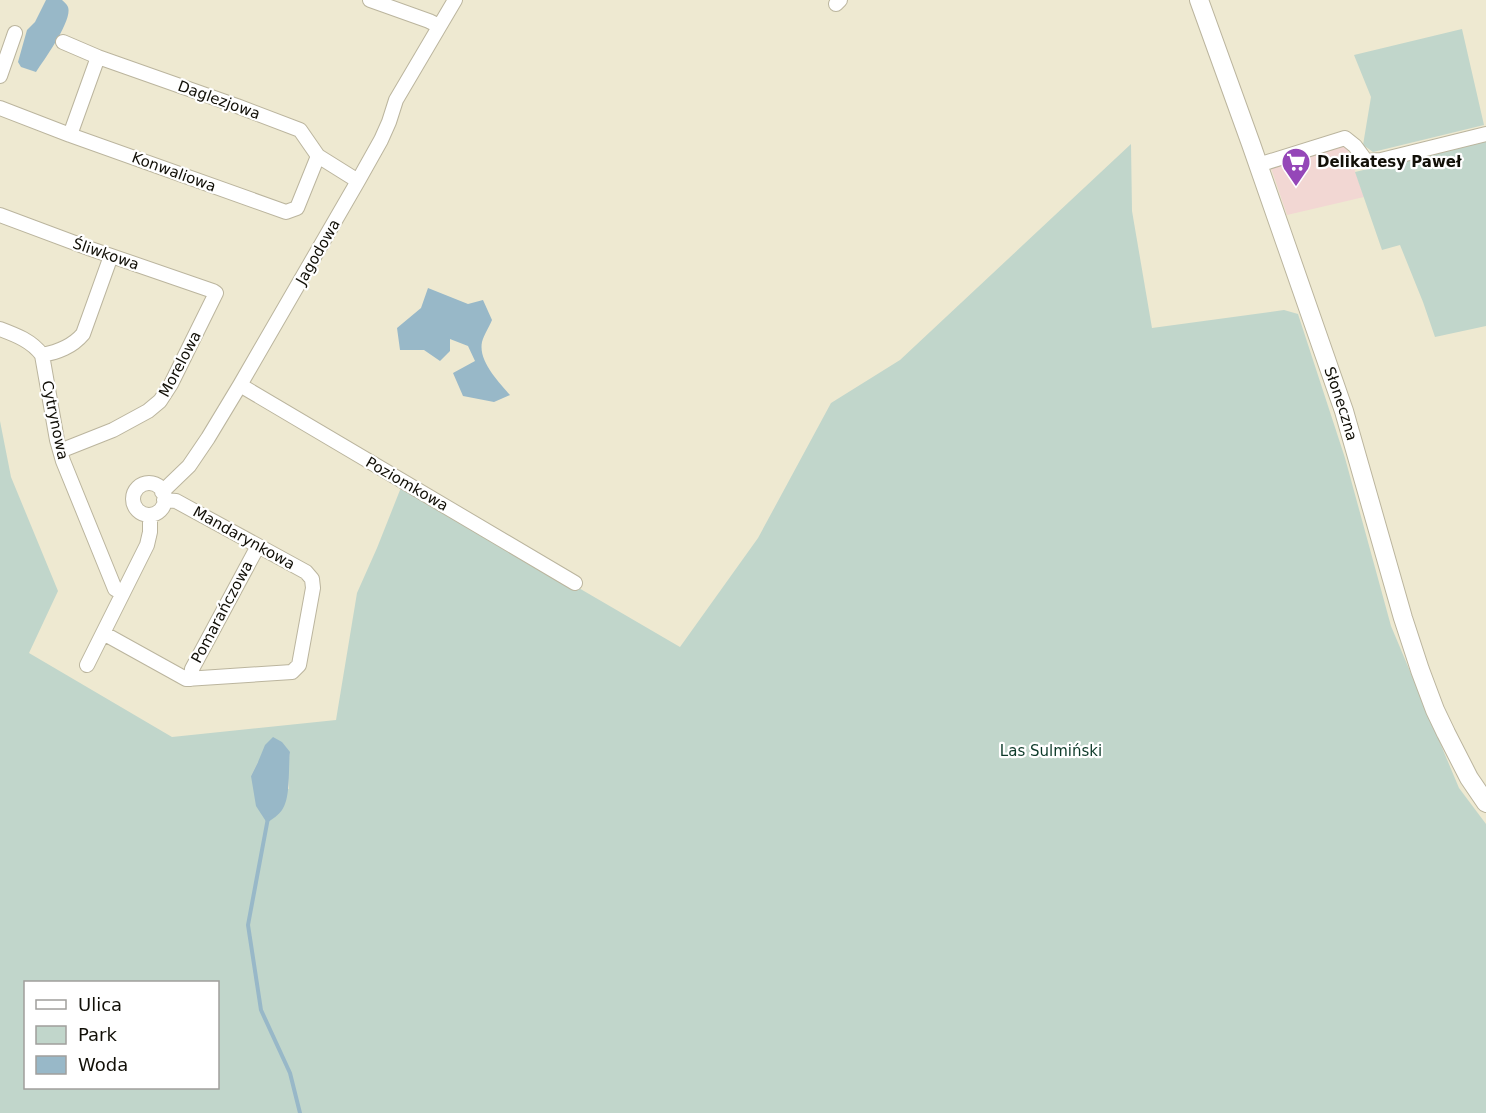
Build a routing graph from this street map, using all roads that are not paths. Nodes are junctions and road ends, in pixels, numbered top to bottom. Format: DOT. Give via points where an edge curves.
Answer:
graph roads {
  1 [pos="370,0"];
  2 [pos="455,0"];
  3 [pos="1199,0"];
  4 [pos="439,26"];
  5 [pos="15,33"];
  6 [pos="63,42"];
  7 [pos="98,57"];
  8 [pos="0,76"];
  9 [pos="0,108"];
  10 [pos="1486,134"];
  11 [pos="70,135"];
  12 [pos="318,156"];
  13 [pos="1258,165"];
  14 [pos="358,181"];
  15 [pos="0,215"];
  16 [pos="111,256"];
  17 [pos="213,291"];
  18 [pos="0,329"];
  19 [pos="42,355"];
  20 [pos="240,385"];
  21 [pos="60,450"];
  22 [pos="163,496"];
  23 [pos="150,515"];
  24 [pos="258,546"];
  25 [pos="575,583"];
  26 [pos="122,593"];
  27 [pos="103,633"];
  28 [pos="87,664"];
  29 [pos="191,679"];
  30 [pos="1486,803"];
  1 -- 4 [label="street"];
  2 -- 4 [label="street, Jagodowa"];
  3 -- 13 [label="street, Słoneczna"];
  4 -- 14 [label="street, Jagodowa" via="396,100 381,140"];
  5 -- 8 [label="street"];
  6 -- 7 [label="street, Daglezjowa"];
  7 -- 11 [label="street"];
  7 -- 12 [label="street, Daglezjowa" via="300,130"];
  9 -- 11 [label="street, Konwaliowa"];
  10 -- 13 [label="street" via="1366,161 1345,138"];
  11 -- 12 [label="street, Konwaliowa" via="286,212 297,208"];
  12 -- 14 [label="street, Daglezjowa"];
  13 -- 30 [label="street, Słoneczna" via="1344,411 1420,670 1446,733"];
  14 -- 20 [label="street, Jagodowa"];
  15 -- 16 [label="street, Śliwkowa"];
  16 -- 17 [label="street, Śliwkowa"];
  16 -- 19 [label="street" via="83,334 76,343"];
  17 -- 21 [label="street, Morelowa" via="215,296 160,401 113,430"];
  18 -- 19 [label="street" via="20,337"];
  19 -- 21 [label="street, Cytrynowa"];
  20 -- 22 [label="street, Jagodowa" via="189,466"];
  20 -- 25 [label="street, Poziomkowa"];
  21 -- 26 [label="street, Cytrynowa" via="115,589"];
  22 -- 23 [label="street" via="162,507"];
  22 -- 23 [label="street" via="155,484 136,489 134,504 140,512"];
  22 -- 24 [label="street, Mandarynkowa"];
  23 -- 26 [label="street" via="147,545"];
  24 -- 29 [label="street, Pomarańczowa" via="192,669"];
  24 -- 29 [label="street, Mandarynkowa" via="312,579 299,665 292,672"];
  26 -- 27 [label="street"];
  27 -- 28 [label="street"];
  27 -- 29 [label="street, Mandarynkowa" via="181,678"];
}
